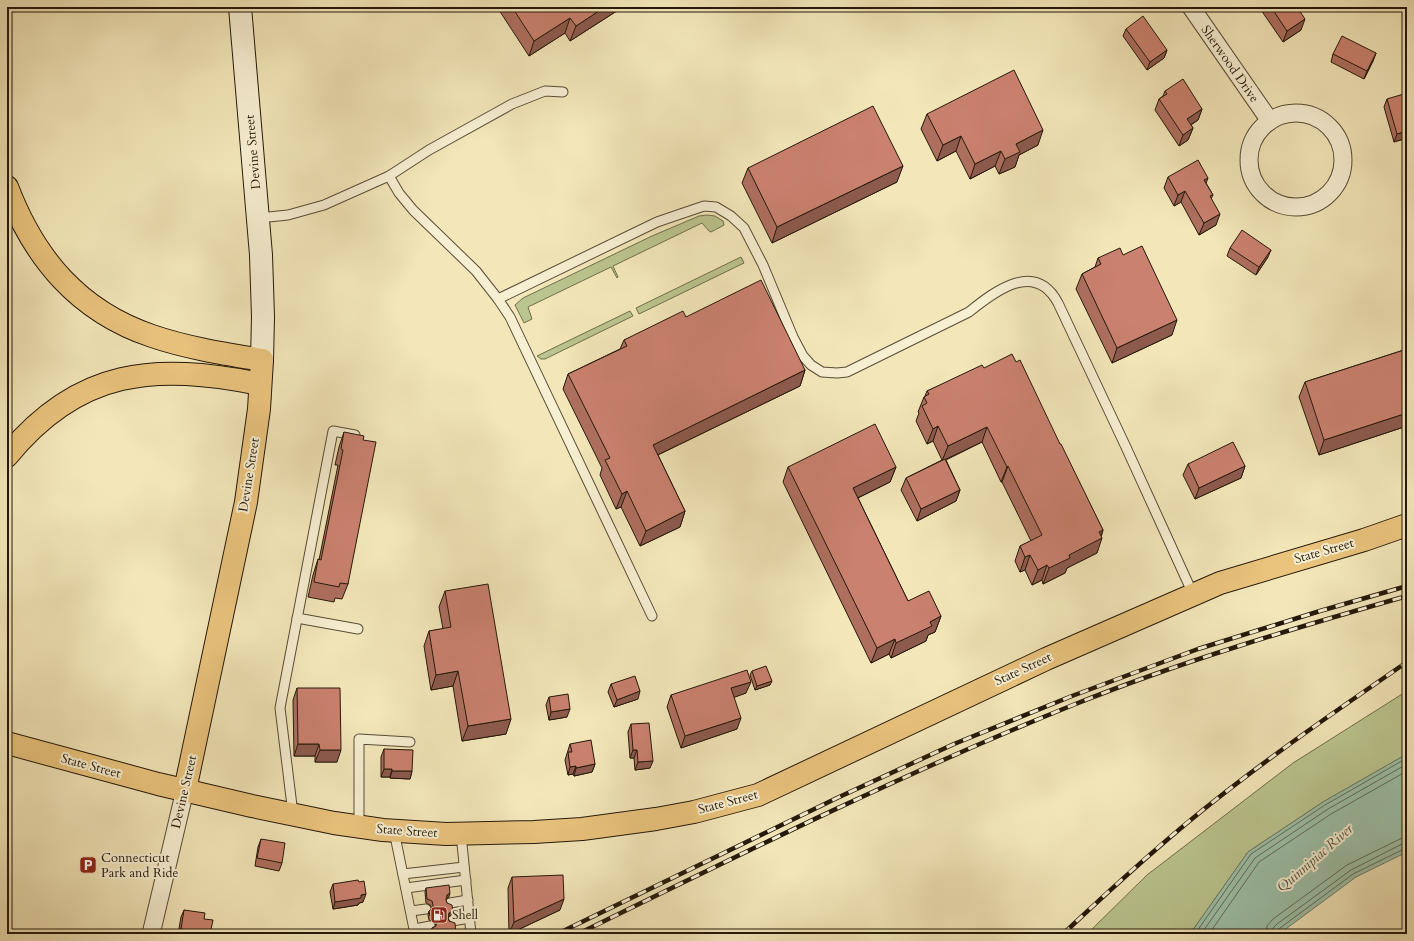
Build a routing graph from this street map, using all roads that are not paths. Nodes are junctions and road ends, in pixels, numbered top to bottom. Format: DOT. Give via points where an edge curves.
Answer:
graph roads {
  1 [pos="240,7"];
  2 [pos="1191,7"];
  3 [pos="563,92"];
  4 [pos="1270,121"];
  5 [pos="389,176"];
  6 [pos="7,187"];
  7 [pos="259,218"];
  8 [pos="498,299"];
  9 [pos="262,360"];
  10 [pos="260,384"];
  11 [pos="360,436"];
  12 [pos="7,456"];
  13 [pos="1407,525"];
  14 [pos="1193,594"];
  15 [pos="652,616"];
  16 [pos="297,618"];
  17 [pos="358,629"];
  18 [pos="410,742"];
  19 [pos="7,743"];
  20 [pos="184,790"];
  21 [pos="293,815"];
  22 [pos="359,827"];
  23 [pos="394,831"];
  24 [pos="461,834"];
  25 [pos="464,867"];
  26 [pos="403,874"];
  27 [pos="466,880"];
  28 [pos="406,888"];
  29 [pos="468,900"];
  30 [pos="450,904"];
  31 [pos="426,908"];
  32 [pos="411,911"];
  33 [pos="470,918"];
  34 [pos="452,921"];
  35 [pos="430,926"];
  36 [pos="415,931"];
  37 [pos="152,934"];
  38 [pos="471,934"];
  1 -- 7 [label="main road, Devine Street"];
  2 -- 4 [label="street, Sherwood Drive"];
  3 -- 5 [label="lane" via="545,91 512,104 429,150"];
  4 -- 4 [label="street" via="1255,137 1249,163 1253,179 1262,193 1275,202 1290,207 1307,206 1322,200 1333,190 1340,177 1343,162 1335,134 1325,123 1312,116 1298,113 1283,115"];
  5 -- 7 [label="lane" via="324,205 288,215"];
  5 -- 8 [label="lane" via="413,210 476,271"];
  6 -- 9 [label="main road" via="27,232 43,256 71,288 107,315 154,337"];
  7 -- 9 [label="main road, Devine Street"];
  8 -- 14 [label="lane" via="657,222 704,206 722,210 744,228 764,265 803,356 822,372 847,372 969,312 1014,283 1032,281 1042,285 1049,290 1058,304"];
  8 -- 15 [label="lane" via="510,317"];
  9 -- 10 [label="main road, Devine Street"];
  10 -- 12 [label="main road" via="228,378 179,374 118,379 91,388 65,402 26,434"];
  10 -- 20 [label="main road, Devine Street" via="246,502"];
  11 -- 16 [label="lane" via="333,431"];
  13 -- 14 [label="main road, State Street" via="1228,580"];
  14 -- 24 [label="main road, State Street" via="1046,659 758,795 694,812 621,825 534,832"];
  16 -- 17 [label="lane"];
  16 -- 21 [label="lane" via="280,708"];
  18 -- 22 [label="lane" via="359,739"];
  19 -- 20 [label="main road, State Street"];
  20 -- 21 [label="main road, State Street"];
  20 -- 37 [label="street, Devine Street"];
  21 -- 22 [label="main road, State Street"];
  22 -- 23 [label="main road, State Street"];
  23 -- 24 [label="main road, State Street"];
  23 -- 26 [label="lane"];
  24 -- 25 [label="lane"];
  25 -- 26 [label="lane"];
  25 -- 27 [label="lane"];
  26 -- 28 [label="lane"];
  27 -- 28 [label="lane"];
  27 -- 29 [label="lane"];
  28 -- 32 [label="lane"];
  29 -- 30 [label="lane"];
  29 -- 33 [label="lane"];
  31 -- 32 [label="lane"];
  32 -- 36 [label="lane"];
  33 -- 34 [label="lane"];
  33 -- 38 [label="lane"];
  35 -- 36 [label="lane"];
}
